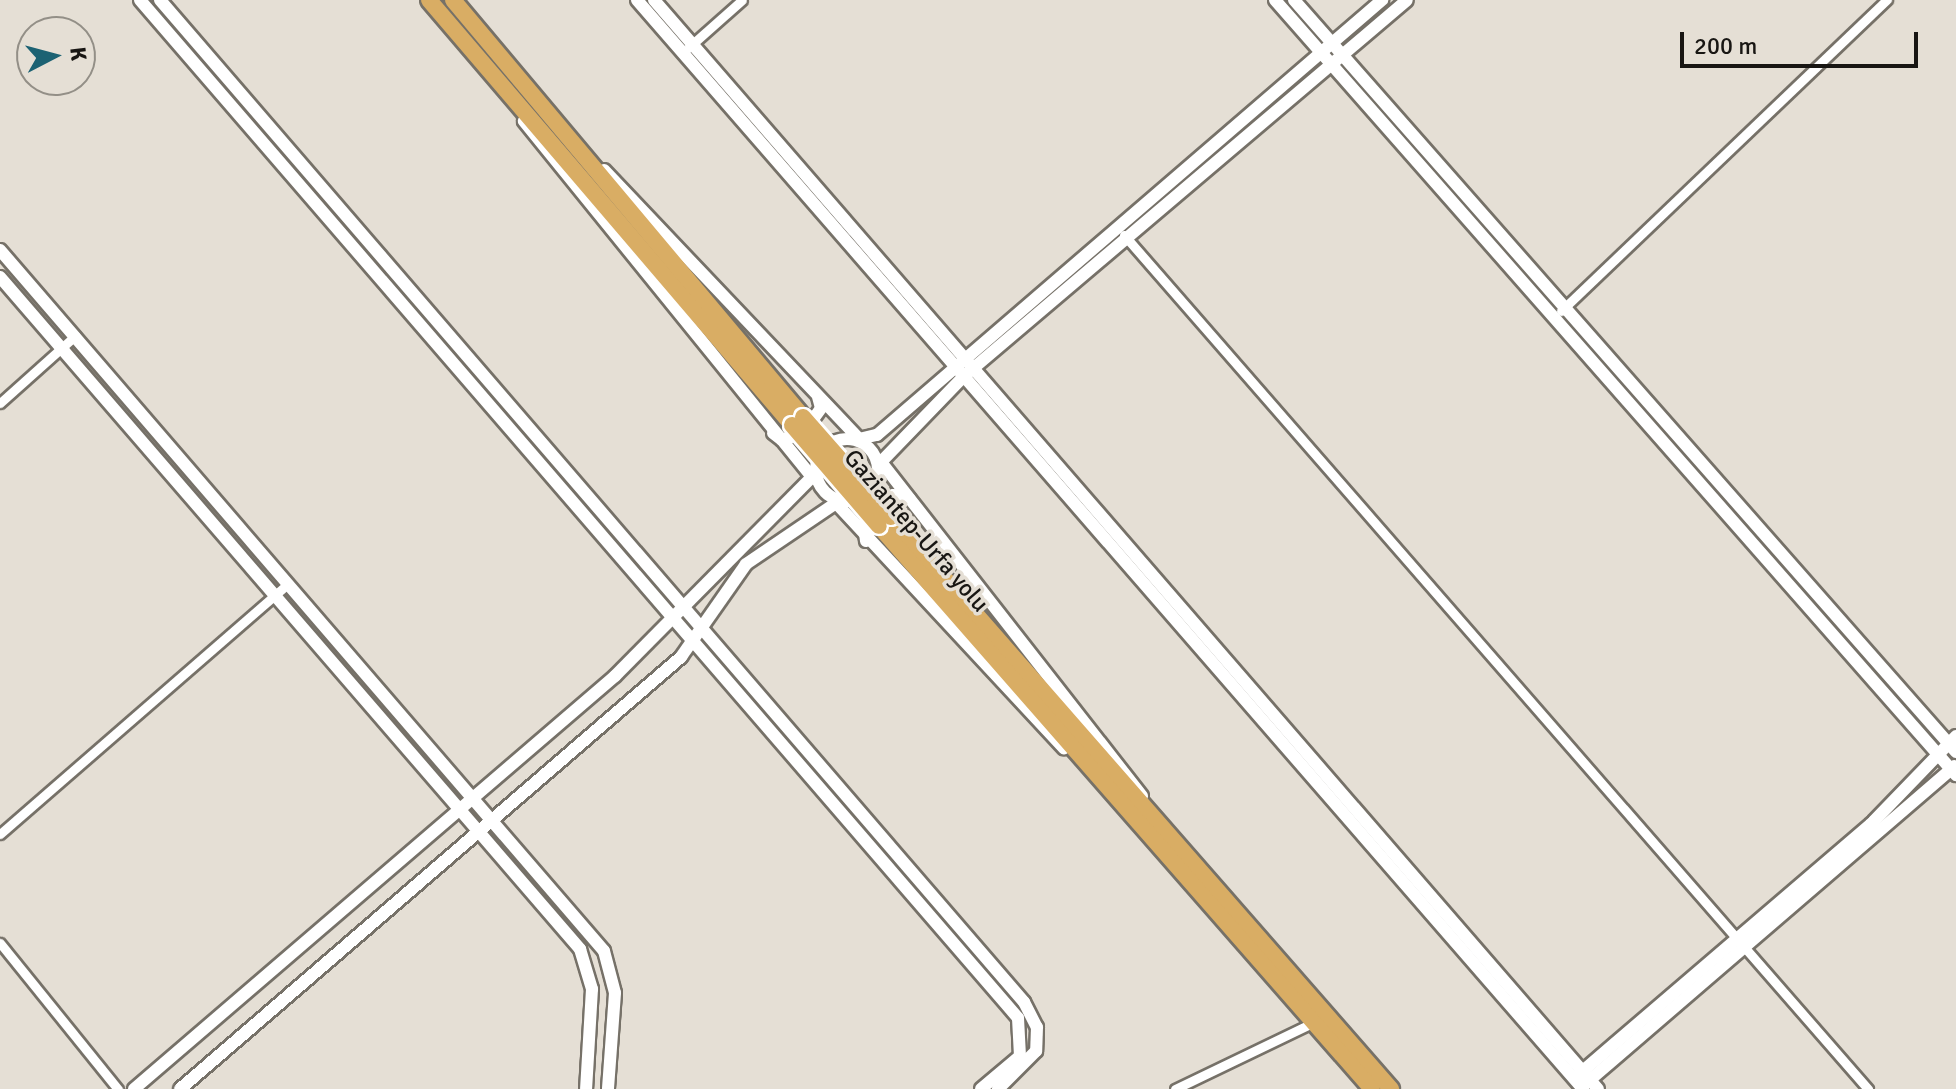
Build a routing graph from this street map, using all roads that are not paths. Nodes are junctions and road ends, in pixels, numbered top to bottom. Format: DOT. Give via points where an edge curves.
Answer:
graph roads {
  1 [pos="140,0"];
  2 [pos="160,0"];
  3 [pos="429,0"];
  4 [pos="453,0"];
  5 [pos="637,0"];
  6 [pos="654,0"];
  7 [pos="742,0"];
  8 [pos="1275,0"];
  9 [pos="1294,0"];
  10 [pos="1382,0"];
  11 [pos="1407,0"];
  12 [pos="1887,0"];
  13 [pos="1332,44"];
  14 [pos="687,49"];
  15 [pos="1322,53"];
  16 [pos="1345,55"];
  17 [pos="1332,65"];
  18 [pos="487,68"];
  19 [pos="566,135"];
  20 [pos="1116,226"];
  21 [pos="1130,241"];
  22 [pos="0,250"];
  23 [pos="0,277"];
  24 [pos="1565,307"];
  25 [pos="1552,319"];
  26 [pos="75,336"];
  27 [pos="63,349"];
  28 [pos="970,364"];
  29 [pos="958,373"];
  30 [pos="818,397"];
  31 [pos="0,403"];
  32 [pos="798,421"];
  33 [pos="767,429"];
  34 [pos="859,439"];
  35 [pos="881,462"];
  36 [pos="812,477"];
  37 [pos="912,500"];
  38 [pos="836,503"];
  39 [pos="885,522"];
  40 [pos="868,544"];
  41 [pos="288,584"];
  42 [pos="273,595"];
  43 [pos="678,613"];
  44 [pos="695,634"];
  45 [pos="1953,744"];
  46 [pos="1936,754"];
  47 [pos="1955,770"];
  48 [pos="1103,782"];
  49 [pos="475,799"];
  50 [pos="460,812"];
  51 [pos="495,822"];
  52 [pos="1167,832"];
  53 [pos="0,834"];
  54 [pos="479,836"];
  55 [pos="0,943"];
  56 [pos="1741,943"];
  57 [pos="1314,1022"];
  58 [pos="1584,1083"];
  59 [pos="118,1089"];
  60 [pos="134,1089"];
  61 [pos="180,1089"];
  62 [pos="586,1089"];
  63 [pos="608,1089"];
  64 [pos="981,1089"];
  65 [pos="998,1089"];
  66 [pos="1175,1089"];
  67 [pos="1372,1089"];
  68 [pos="1391,1089"];
  69 [pos="1868,1089"];
  1 -- 43 [label="street"];
  2 -- 43 [label="street"];
  3 -- 18 [label="highway, Gaziantep-Urfa yolu"];
  4 -- 19 [label="highway, Gaziantep-Urfa yolu"];
  5 -- 14 [label="street"];
  6 -- 14 [label="street"];
  7 -- 14 [label="street"];
  8 -- 15 [label="street"];
  9 -- 13 [label="street"];
  10 -- 13 [label="street"];
  11 -- 16 [label="street"];
  12 -- 24 [label="street"];
  13 -- 15 [label="street"];
  13 -- 16 [label="street"];
  14 -- 28 [label="street"];
  14 -- 29 [label="street"];
  15 -- 17 [label="street"];
  15 -- 20 [label="street"];
  16 -- 17 [label="street"];
  16 -- 24 [label="street"];
  17 -- 21 [label="street"];
  17 -- 25 [label="street"];
  18 -- 32 [label="highway, Gaziantep-Urfa yolu"];
  18 -- 33 [label="street"];
  19 -- 30 [label="street" via="672,236"];
  19 -- 32 [label="highway, Gaziantep-Urfa yolu"];
  20 -- 21 [label="street"];
  20 -- 28 [label="street"];
  21 -- 28 [label="street"];
  21 -- 56 [label="street"];
  22 -- 26 [label="street"];
  23 -- 27 [label="street"];
  24 -- 25 [label="street"];
  24 -- 45 [label="street"];
  25 -- 46 [label="street"];
  26 -- 27 [label="street"];
  26 -- 41 [label="street"];
  27 -- 31 [label="street"];
  27 -- 42 [label="street"];
  28 -- 29 [label="street"];
  28 -- 58 [label="street"];
  29 -- 34 [label="street" via="904,417"];
  29 -- 35 [label="street"];
  29 -- 58 [label="street"];
  30 -- 33 [label="street" via="821,408 803,433 782,440"];
  30 -- 34 [label="street"];
  32 -- 39 [label="highway, Gaziantep-Urfa yolu, bridge"];
  33 -- 36 [label="street"];
  34 -- 35 [label="street" via="873,445"];
  34 -- 36 [label="street" via="829,453"];
  35 -- 37 [label="street"];
  35 -- 38 [label="street" via="860,493"];
  36 -- 38 [label="street"];
  36 -- 43 [label="street"];
  37 -- 40 [label="street" via="893,495 876,505 864,525"];
  37 -- 52 [label="street"];
  38 -- 40 [label="street"];
  38 -- 44 [label="street" via="746,564"];
  39 -- 48 [label="highway, Gaziantep-Urfa yolu"];
  39 -- 52 [label="highway, Gaziantep-Urfa yolu"];
  40 -- 48 [label="street"];
  41 -- 42 [label="street"];
  41 -- 49 [label="street"];
  42 -- 50 [label="street"];
  42 -- 53 [label="street"];
  43 -- 44 [label="street"];
  43 -- 49 [label="street"];
  44 -- 51 [label="street"];
  44 -- 64 [label="street" via="1018,1018 1020,1056"];
  44 -- 65 [label="street" via="1024,1002 1037,1027 1036,1051"];
  45 -- 46 [label="street"];
  46 -- 47 [label="street"];
  46 -- 56 [label="street" via="1874,821"];
  47 -- 56 [label="street"];
  48 -- 57 [label="highway, Gaziantep-Urfa yolu"];
  49 -- 50 [label="street"];
  49 -- 51 [label="street"];
  50 -- 54 [label="street"];
  50 -- 60 [label="street"];
  51 -- 54 [label="street"];
  51 -- 63 [label="street" via="613,972"];
  52 -- 68 [label="highway, Gaziantep-Urfa yolu"];
  54 -- 61 [label="street"];
  54 -- 62 [label="street" via="580,949 590,971"];
  55 -- 59 [label="street"];
  56 -- 58 [label="street"];
  56 -- 69 [label="street"];
  57 -- 66 [label="street"];
  57 -- 67 [label="highway, Gaziantep-Urfa yolu"];
}
